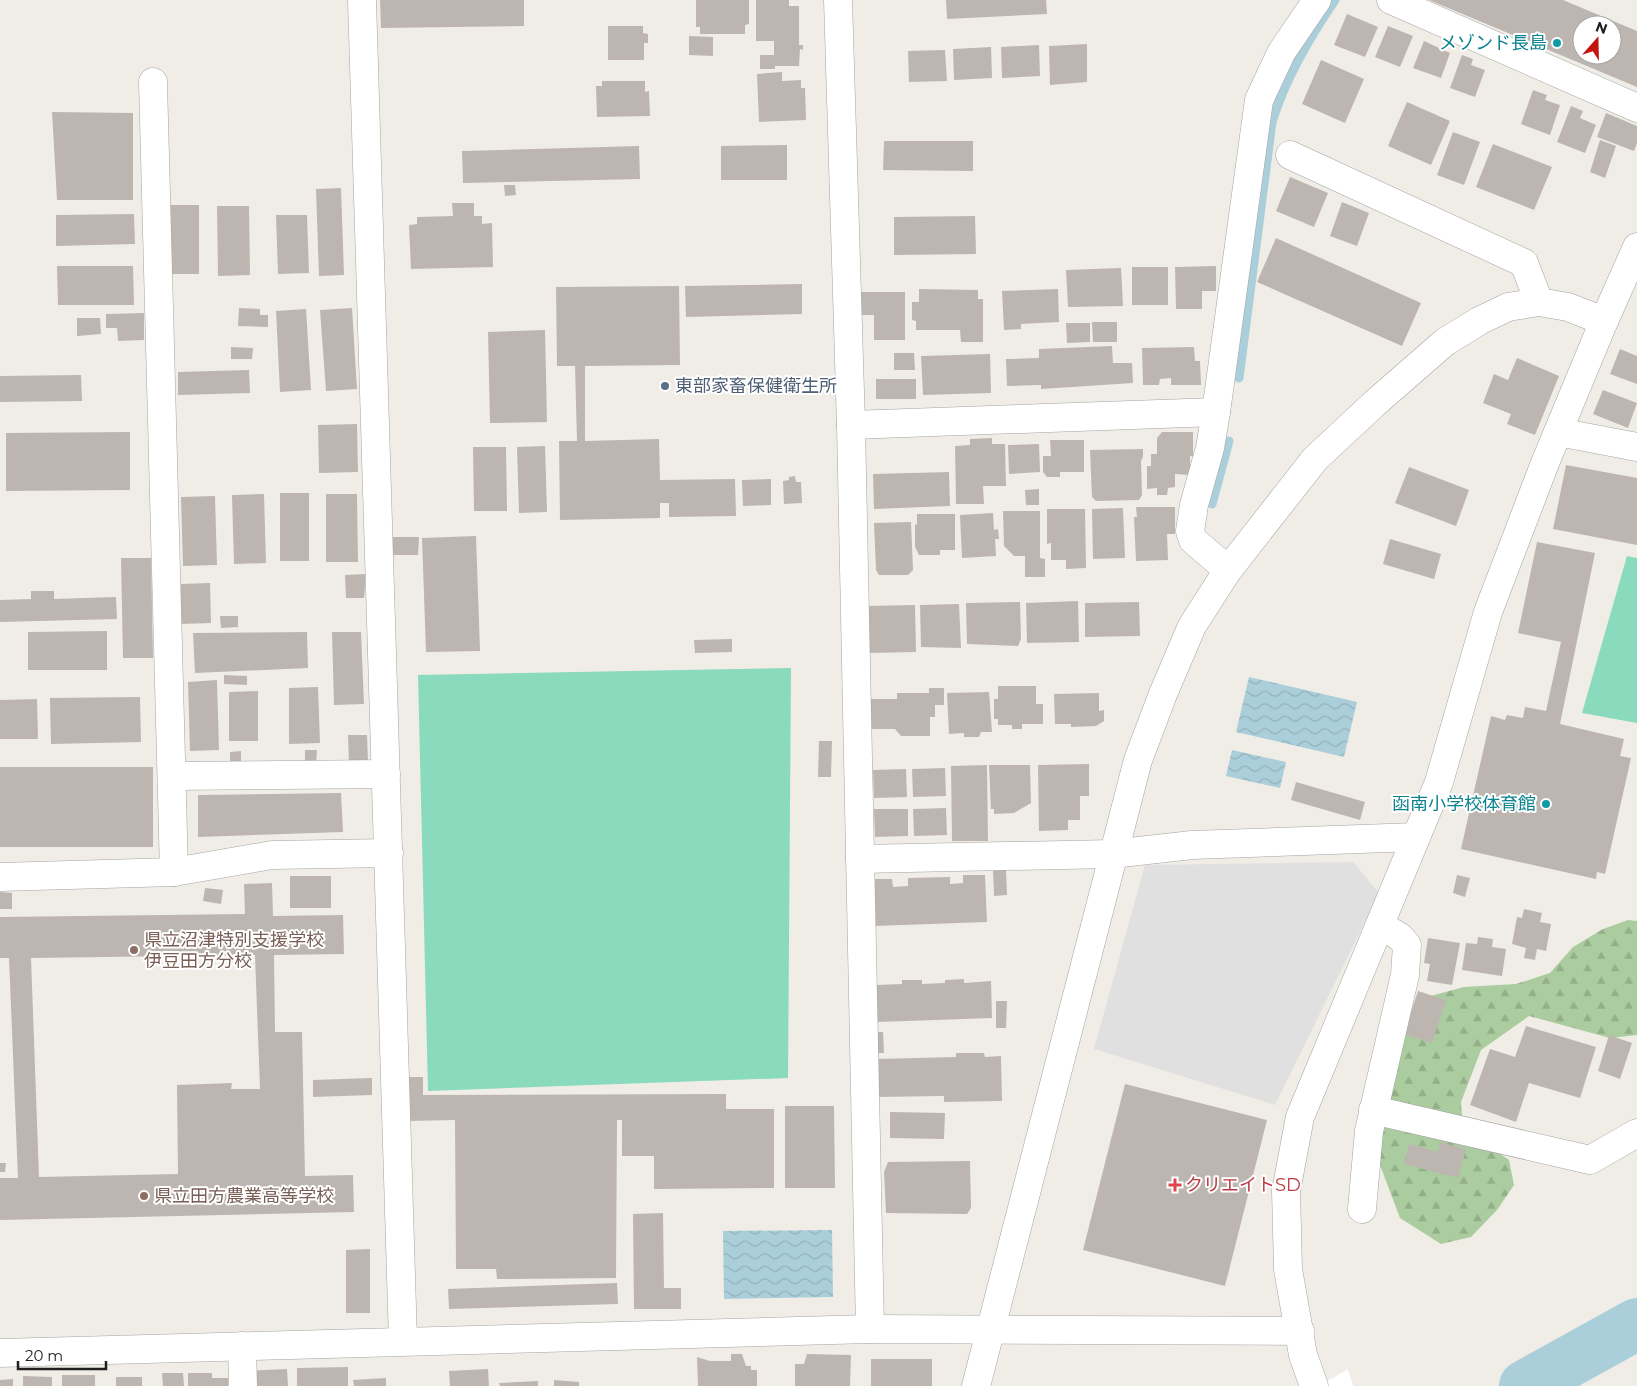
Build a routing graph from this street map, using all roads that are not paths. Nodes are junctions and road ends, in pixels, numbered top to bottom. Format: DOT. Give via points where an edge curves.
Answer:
graph roads {
  1 [pos="362,0"];
  2 [pos="838,0"];
  3 [pos="1317,0"];
  4 [pos="1391,0"];
  5 [pos="153,82"];
  6 [pos="1637,108"];
  7 [pos="1290,155"];
  8 [pos="1637,247"];
  9 [pos="1540,302"];
  10 [pos="1604,321"];
  11 [pos="1216,412"];
  12 [pos="851,425"];
  13 [pos="1558,432"];
  14 [pos="1637,447"];
  15 [pos="1228,570"];
  16 [pos="386,774"];
  17 [pos="172,776"];
  18 [pos="1416,837"];
  19 [pos="388,853"];
  20 [pos="1112,854"];
  21 [pos="860,859"];
  22 [pos="174,872"];
  23 [pos="0,877"];
  24 [pos="1380,925"];
  25 [pos="1373,1110"];
  26 [pos="1637,1133"];
  27 [pos="1362,1209"];
  28 [pos="870,1329"];
  29 [pos="991,1330"];
  30 [pos="1300,1332"];
  31 [pos="403,1341"];
  32 [pos="242,1346"];
  33 [pos="0,1353"];
  34 [pos="243,1386"];
  35 [pos="976,1386"];
  36 [pos="1314,1386"];
  1 -- 16 [label="street"];
  2 -- 12 [label="street"];
  3 -- 11 [label="street" via="1281,53 1259,100"];
  4 -- 6 [label="street"];
  5 -- 17 [label="street"];
  7 -- 9 [label="street" via="1524,263"];
  8 -- 10 [label="street"];
  9 -- 10 [label="street" via="1568,307"];
  9 -- 15 [label="street" via="1508,307 1446,342 1316,459"];
  10 -- 13 [label="street"];
  11 -- 12 [label="street"];
  11 -- 15 [label="street" via="1190,532 1193,540"];
  12 -- 21 [label="street"];
  13 -- 14 [label="street"];
  13 -- 18 [label="street" via="1488,612 1439,782"];
  15 -- 20 [label="street" via="1192,626 1163,694 1138,760"];
  16 -- 17 [label="street"];
  16 -- 19 [label="street"];
  17 -- 22 [label="street"];
  18 -- 20 [label="street" via="1192,845"];
  18 -- 24 [label="street"];
  19 -- 22 [label="street" via="272,855"];
  19 -- 31 [label="street"];
  20 -- 21 [label="street"];
  20 -- 29 [label="street"];
  21 -- 28 [label="street"];
  22 -- 23 [label="street"];
  24 -- 25 [label="street" via="1407,945 1405,975"];
  24 -- 30 [label="street" via="1300,1117 1292,1157 1286,1191 1288,1269"];
  25 -- 26 [label="street" via="1590,1160"];
  25 -- 27 [label="street"];
  28 -- 29 [label="street"];
  28 -- 31 [label="street"];
  29 -- 30 [label="street"];
  29 -- 35 [label="street"];
  30 -- 36 [label="street" via="1303,1355"];
  31 -- 32 [label="street"];
  32 -- 33 [label="street"];
  32 -- 34 [label="street"];
}
